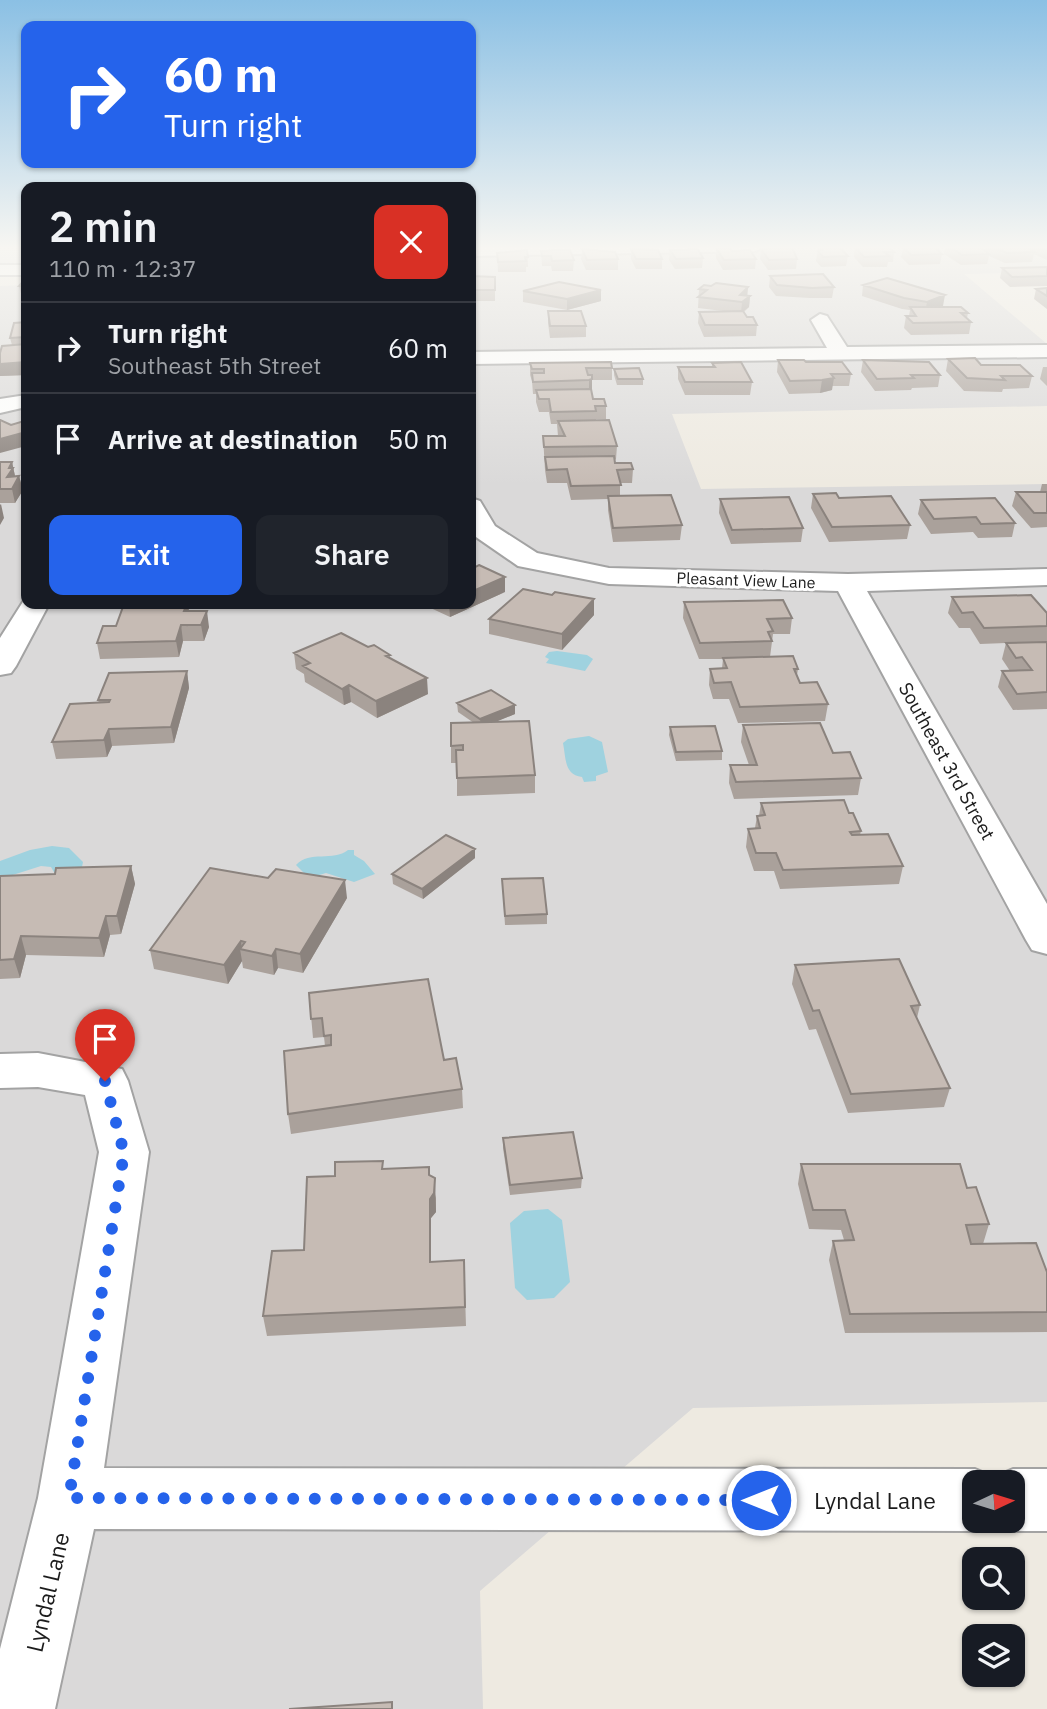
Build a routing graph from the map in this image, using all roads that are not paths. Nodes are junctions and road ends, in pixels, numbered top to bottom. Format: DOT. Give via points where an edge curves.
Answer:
graph roads {
  1 [pos="824,326"];
  2 [pos="1047,351"];
  3 [pos="841,354"];
  4 [pos="476,358"];
  5 [pos="21,402"];
  6 [pos="0,406"];
  7 [pos="476,515"];
  8 [pos="1047,577"];
  9 [pos="848,583"];
  10 [pos="31,609"];
  11 [pos="0,666"];
  12 [pos="1047,940"];
  13 [pos="0,1071"];
  14 [pos="69,1498"];
  15 [pos="962,1500"];
  16 [pos="1026,1500"];
  17 [pos="1047,1500"];
  18 [pos="20,1709"];
  1 -- 3 [label="street"];
  2 -- 3 [label="street"];
  3 -- 4 [label="street"];
  5 -- 6 [label="street"];
  7 -- 9 [label="street, Pleasant View Lane" via="485,531 528,560 608,576"];
  8 -- 9 [label="street, Pleasant View Lane"];
  9 -- 12 [label="street, Southeast 3rd Street"];
  10 -- 11 [label="street"];
  13 -- 14 [label="street" via="38,1070 105,1081 124,1153"];
  14 -- 15 [label="street, Lyndal Lane"];
  14 -- 18 [label="street, Lyndal Lane"];
  16 -- 17 [label="street"];
}
